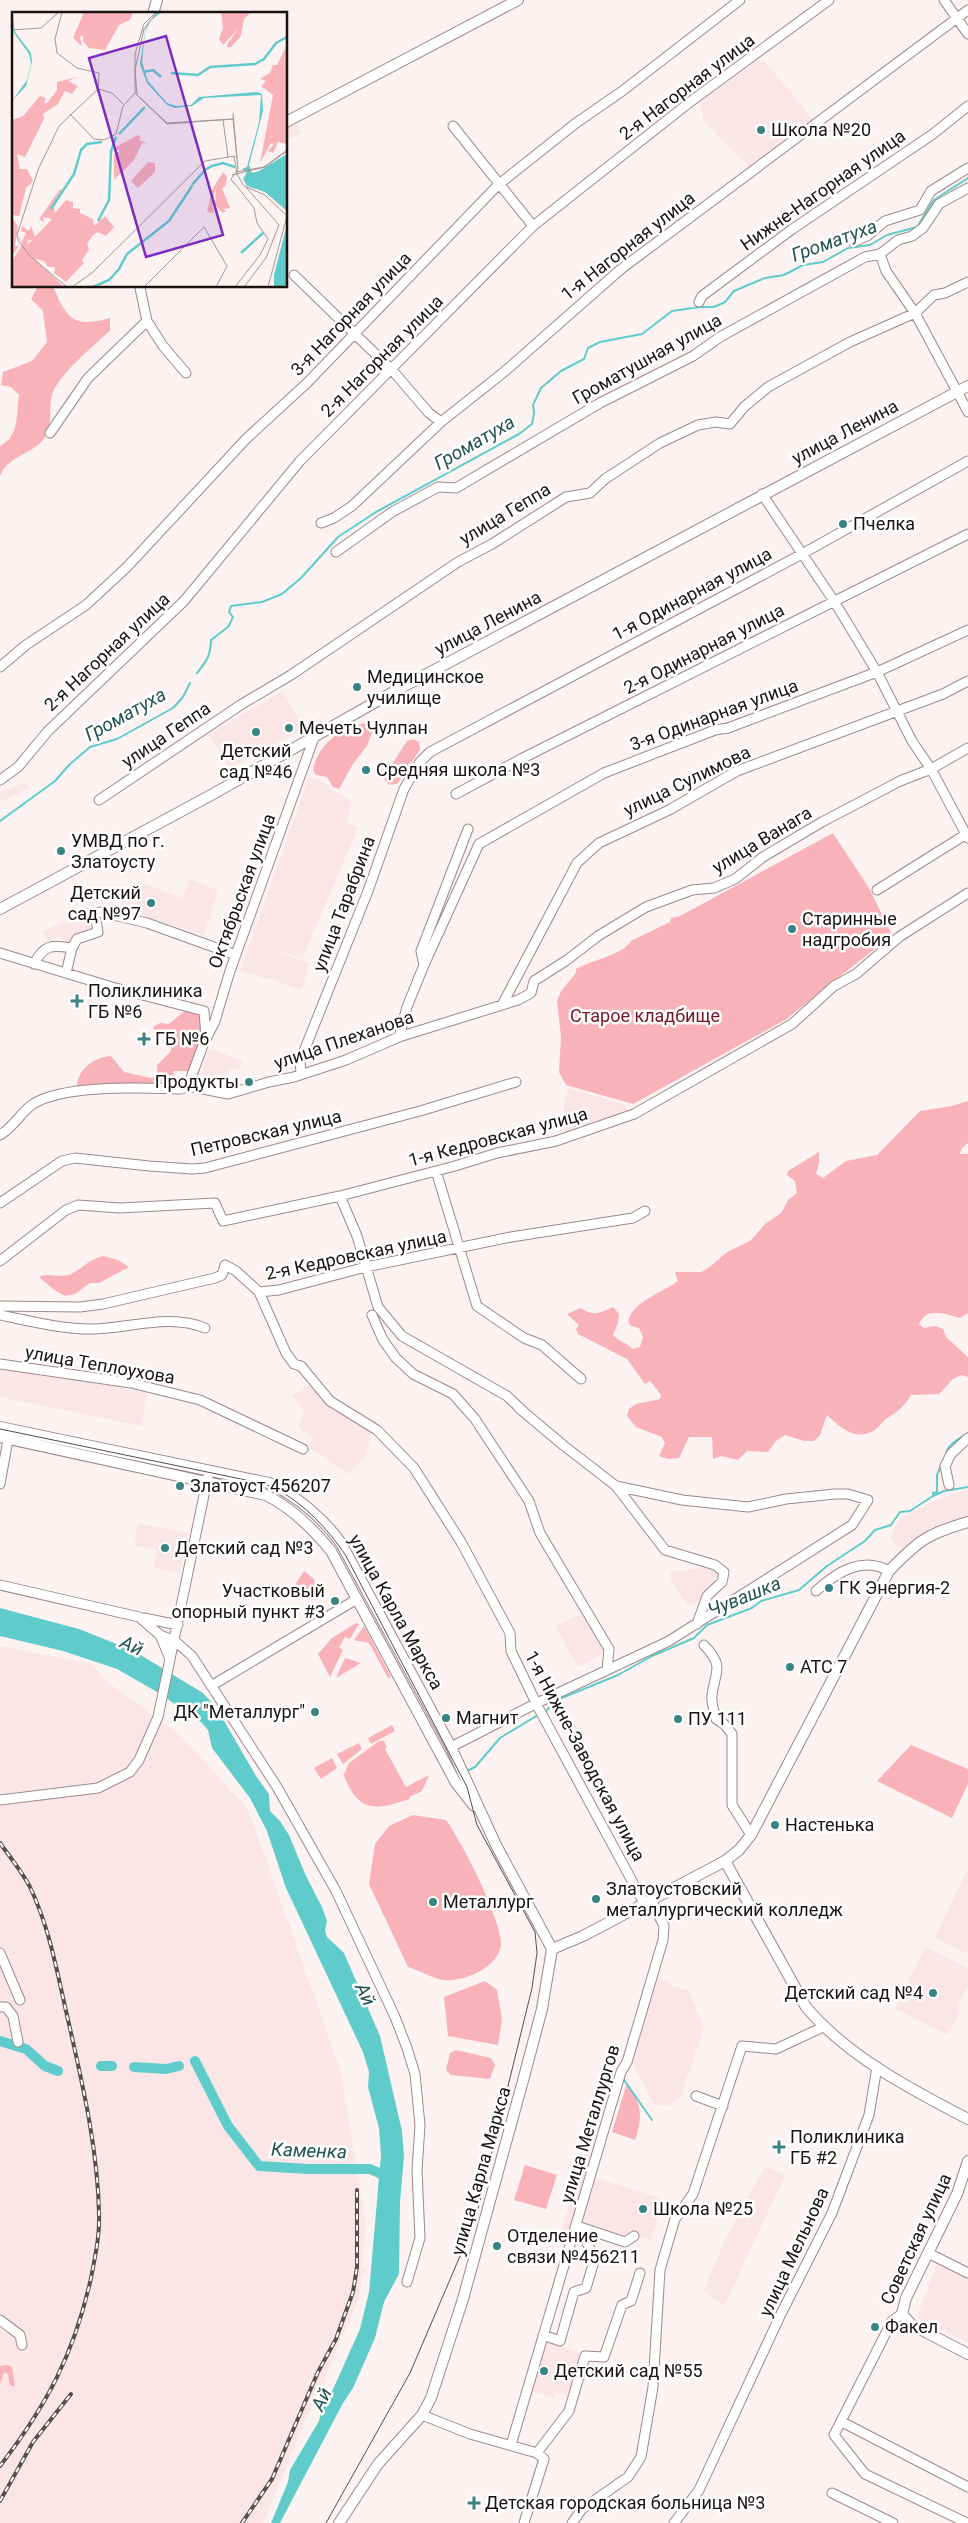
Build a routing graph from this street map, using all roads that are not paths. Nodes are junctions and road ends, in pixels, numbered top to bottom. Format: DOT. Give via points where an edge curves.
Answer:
graph roads {
  1 [pos="518,0"];
  2 [pos="740,0"];
  3 [pos="829,0"];
  4 [pos="944,0"];
  5 [pos="968,10"];
  6 [pos="957,18"];
  7 [pos="968,34"];
  8 [pos="968,106"];
  9 [pos="288,121"];
  10 [pos="453,126"];
  11 [pos="968,168"];
  12 [pos="498,185"];
  13 [pos="968,188"];
  14 [pos="533,226"];
  15 [pos="853,242"];
  16 [pos="880,254"];
  17 [pos="294,275"];
  18 [pos="968,282"];
  19 [pos="140,288"];
  20 [pos="699,302"];
  21 [pos="916,312"];
  22 [pos="147,321"];
  23 [pos="354,335"];
  24 [pos="392,370"];
  25 [pos="186,373"];
  26 [pos="968,386"];
  27 [pos="956,392"];
  28 [pos="968,412"];
  29 [pos="441,422"];
  30 [pos="50,433"];
  31 [pos="968,461"];
  32 [pos="762,494"];
  33 [pos="321,523"];
  34 [pos="968,534"];
  35 [pos="336,552"];
  36 [pos="802,554"];
  37 [pos="834,601"];
  38 [pos="968,630"];
  39 [pos="0,667"];
  40 [pos="877,672"];
  41 [pos="968,681"];
  42 [pos="898,711"];
  43 [pos="314,735"];
  44 [pos="968,748"];
  45 [pos="430,752"];
  46 [pos="931,769"];
  47 [pos="0,780"];
  48 [pos="456,794"];
  49 [pos="99,800"];
  50 [pos="468,829"];
  51 [pos="967,835"];
  52 [pos="876,890"];
  53 [pos="968,892"];
  54 [pos="0,909"];
  55 [pos="72,948"];
  56 [pos="0,953"];
  57 [pos="236,955"];
  58 [pos="34,964"];
  59 [pos="424,965"];
  60 [pos="66,973"];
  61 [pos="531,993"];
  62 [pos="220,1002"];
  63 [pos="502,1005"];
  64 [pos="204,1010"];
  65 [pos="399,1037"];
  66 [pos="206,1038"];
  67 [pos="301,1074"];
  68 [pos="516,1082"];
  69 [pos="188,1086"];
  70 [pos="0,1135"];
  71 [pos="436,1171"];
  72 [pos="340,1196"];
  73 [pos="0,1203"];
  74 [pos="645,1211"];
  75 [pos="458,1249"];
  76 [pos="0,1261"];
  77 [pos="366,1267"];
  78 [pos="259,1292"];
  79 [pos="0,1306"];
  80 [pos="0,1315"];
  81 [pos="372,1315"];
  82 [pos="206,1328"];
  83 [pos="0,1364"];
  84 [pos="581,1379"];
  85 [pos="520,1408"];
  86 [pos="536,1423"];
  87 [pos="4,1433"];
  88 [pos="968,1438"];
  89 [pos="303,1449"];
  90 [pos="209,1471"];
  91 [pos="207,1483"];
  92 [pos="0,1484"];
  93 [pos="949,1485"];
  94 [pos="616,1486"];
  95 [pos="968,1522"];
  96 [pos="889,1571"];
  97 [pos="0,1585"];
  98 [pos="816,1591"];
  99 [pos="357,1599"];
  100 [pos="139,1617"];
  101 [pos="697,1624"];
  102 [pos="178,1625"];
  103 [pos="160,1635"];
  104 [pos="175,1641"];
  105 [pos="704,1645"];
  106 [pos="170,1661"];
  107 [pos="607,1670"];
  108 [pos="211,1686"];
  109 [pos="538,1706"];
  110 [pos="451,1747"];
  111 [pos="0,1800"];
  112 [pos="480,1812"];
  113 [pos="751,1834"];
  114 [pos="725,1861"];
  115 [pos="647,1902"];
  116 [pos="552,1949"];
  117 [pos="0,1953"];
  118 [pos="20,2000"];
  119 [pos="0,2007"];
  120 [pos="823,2027"];
  121 [pos="18,2042"];
  122 [pos="877,2067"];
  123 [pos="696,2096"];
  124 [pos="723,2106"];
  125 [pos="968,2119"];
  126 [pos="968,2161"];
  127 [pos="578,2226"];
  128 [pos="634,2236"];
  129 [pos="928,2253"];
  130 [pos="640,2273"];
  131 [pos="968,2273"];
  132 [pos="407,2282"];
  133 [pos="902,2314"];
  134 [pos="0,2320"];
  135 [pos="543,2335"];
  136 [pos="22,2345"];
  137 [pos="968,2354"];
  138 [pos="422,2415"];
  139 [pos="842,2422"];
  140 [pos="511,2445"];
  141 [pos="537,2453"];
  142 [pos="968,2487"];
  143 [pos="832,2493"];
  144 [pos="339,2523"];
  145 [pos="524,2523"];
  146 [pos="572,2523"];
  147 [pos="674,2523"];
  148 [pos="893,2523"];
  149 [pos="967,2523"];
  1 -- 9 [label="main road"];
  2 -- 12 [label="street, 3-я Нагорная улица"];
  3 -- 14 [label="street, 2-я Нагорная улица" via="690,102"];
  4 -- 6 [label="street"];
  5 -- 6 [label="street, 1-я Нагорная улица"];
  6 -- 7 [label="street"];
  6 -- 29 [label="street, 1-я Нагорная улица" via="621,269 504,372"];
  8 -- 20 [label="street, Нижне-Нагорная улица" via="933,134 791,230 702,296"];
  10 -- 12 [label="street"];
  11 -- 15 [label="street" via="931,191 920,210 885,221 867,236"];
  12 -- 14 [label="street"];
  12 -- 23 [label="street, 3-я Нагорная улица"];
  13 -- 16 [label="street, Громатушная улица" via="939,204 923,228 898,240"];
  14 -- 24 [label="street, 2-я Нагорная улица"];
  16 -- 21 [label="street" via="886,271"];
  16 -- 35 [label="street, Громатушная улица" via="865,257 720,337 692,356 600,403 456,488 438,487 392,512"];
  17 -- 23 [label="street"];
  18 -- 21 [label="street, улица Геппа" via="934,295"];
  19 -- 22 [label="street"];
  21 -- 27 [label="street"];
  21 -- 49 [label="street, улица Геппа" via="850,342 768,387 730,424 698,425 660,443 605,479 590,493 566,497 458,562"];
  22 -- 25 [label="street" via="162,346"];
  22 -- 30 [label="street" via="88,378"];
  23 -- 24 [label="street"];
  23 -- 39 [label="street, 3-я Нагорная улица" via="246,439 127,567 86,605 26,645"];
  24 -- 29 [label="street" via="429,413"];
  24 -- 47 [label="street, 2-я Нагорная улица" via="300,461 184,601 48,731 18,767"];
  26 -- 27 [label="main road, улица Ленина"];
  27 -- 28 [label="street"];
  27 -- 32 [label="main road, улица Ленина"];
  29 -- 33 [label="street, 1-я Нагорная улица" via="352,506"];
  31 -- 36 [label="street, 1-я Одинарная улица"];
  32 -- 36 [label="street"];
  32 -- 43 [label="main road, улица Ленина"];
  34 -- 37 [label="street, 2-я Одинарная улица"];
  36 -- 37 [label="street"];
  36 -- 45 [label="street, 1-я Одинарная улица"];
  37 -- 40 [label="street"];
  37 -- 48 [label="street, 2-я Одинарная улица"];
  38 -- 40 [label="street, 3-я Одинарная улица"];
  40 -- 42 [label="street"];
  40 -- 59 [label="street, 3-я Одинарная улица" via="604,773 479,844"];
  41 -- 42 [label="street, улица Сулимова"];
  42 -- 46 [label="street" via="912,741"];
  42 -- 63 [label="street, улица Сулимова" via="737,771 668,810 599,843 577,863"];
  43 -- 54 [label="main road, улица Ленина" via="206,798"];
  43 -- 57 [label="street, Октябрьская улица"];
  44 -- 46 [label="street, улица Ванага"];
  45 -- 67 [label="street, улица Тарабрина" via="404,789 300,1061"];
  46 -- 51 [label="street"];
  46 -- 61 [label="street, улица Ванага" via="900,781 822,822 763,857 735,879 646,907 534,981"];
  50 -- 59 [label="street" via="421,951"];
  51 -- 52 [label="street"];
  53 -- 71 [label="street, 1-я Кедровская улица" via="899,937 856,974 834,986 792,1024 634,1114 556,1141 497,1153"];
  55 -- 57 [label="street" via="77,939 98,932 95,914 102,912 147,923"];
  55 -- 58 [label="street" via="54,945 40,951"];
  55 -- 60 [label="street"];
  56 -- 58 [label="street"];
  57 -- 62 [label="street, Октябрьская улица"];
  58 -- 60 [label="street"];
  59 -- 65 [label="street"];
  60 -- 64 [label="street"];
  61 -- 63 [label="street, улица Плеханова"];
  62 -- 64 [label="street"];
  62 -- 66 [label="street, Октябрьская улица"];
  63 -- 65 [label="street, улица Плеханова"];
  64 -- 66 [label="street"];
  65 -- 67 [label="street, улица Плеханова" via="346,1060"];
  66 -- 69 [label="street, Октябрьская улица"];
  67 -- 69 [label="street, улица Плеханова" via="228,1094"];
  68 -- 73 [label="street, Петровская улица" via="411,1114 205,1168 192,1170 75,1158 62,1161"];
  69 -- 70 [label="street, улица Плеханова" via="75,1092 45,1098 32,1105 15,1125"];
  71 -- 72 [label="street, 1-я Кедровская улица"];
  71 -- 75 [label="street"];
  72 -- 76 [label="street, 1-я Кедровская улица" via="223,1221 215,1203 120,1208 78,1205 66,1210"];
  72 -- 77 [label="street"];
  74 -- 75 [label="street, 2-я Кедровская улица" via="633,1218 511,1237"];
  75 -- 77 [label="street, 2-я Кедровская улица"];
  75 -- 84 [label="street" via="478,1306 524,1338 542,1345"];
  77 -- 78 [label="street, 2-я Кедровская улица" via="279,1290"];
  77 -- 85 [label="street" via="378,1307 402,1336 471,1374"];
  78 -- 79 [label="street, 2-я Кедровская улица" via="236,1271 224,1265 222,1275 215,1278 103,1304 80,1307"];
  78 -- 109 [label="street, 1-я Нижне-Заводская улица" via="294,1364 301,1366 330,1401 377,1430 414,1468 461,1542 510,1633 511,1651"];
  80 -- 82 [label="street" via="71,1329 187,1321"];
  81 -- 107 [label="street" via="383,1340 396,1358 412,1374 453,1394 475,1419 529,1501 540,1533 609,1649"];
  83 -- 89 [label="street, улица Теплоухова" via="131,1383 200,1400"];
  85 -- 86 [label="street"];
  85 -- 94 [label="street"];
  87 -- 90 [label="main road, улица Карла Маркса"];
  87 -- 91 [label="main road, улица Карла Маркса"];
  87 -- 92 [label="street"];
  88 -- 93 [label="street" via="945,1466"];
  90 -- 91 [label="street"];
  90 -- 110 [label="main road, улица Карла Маркса" via="281,1488 335,1536"];
  91 -- 99 [label="main road, улица Карла Маркса" via="266,1495 278,1501 321,1538"];
  91 -- 102 [label="street"];
  94 -- 101 [label="street" via="665,1550 715,1565 724,1572 722,1582 708,1596"];
  94 -- 101 [label="street" via="682,1500 748,1507 786,1499 842,1494 868,1500 852,1525"];
  95 -- 96 [label="main road" via="934,1533 916,1543"];
  96 -- 98 [label="street" via="877,1564 864,1564 830,1578"];
  96 -- 113 [label="main road"];
  97 -- 100 [label="street"];
  99 -- 108 [label="street"];
  99 -- 112 [label="main road, улица Карла Маркса" via="456,1783"];
  100 -- 102 [label="street"];
  100 -- 103 [label="street"];
  101 -- 107 [label="street"];
  102 -- 104 [label="street"];
  103 -- 104 [label="street"];
  103 -- 106 [label="street"];
  104 -- 106 [label="street"];
  104 -- 108 [label="street" via="192,1656"];
  105 -- 113 [label="street" via="714,1655 718,1672 712,1694 716,1719 732,1734 732,1805"];
  106 -- 111 [label="street" via="158,1716 139,1760 130,1772 111,1783 70,1792"];
  107 -- 109 [label="street"];
  108 -- 132 [label="street" via="277,1787 336,1891 407,2048 415,2074 420,2125 417,2170 420,2238"];
  109 -- 110 [label="street"];
  109 -- 115 [label="street, 1-я Нижне-Заводская улица"];
  110 -- 112 [label="main road, улица Карла Маркса"];
  112 -- 116 [label="main road, улица Карла Маркса"];
  113 -- 114 [label="main road"];
  114 -- 115 [label="main road"];
  114 -- 120 [label="main road" via="806,2007"];
  115 -- 116 [label="main road"];
  115 -- 127 [label="street, улица Металлургов" via="664,1926 658,1962 621,2072"];
  116 -- 138 [label="main road, улица Карла Маркса" via="540,2017 463,2300 431,2398"];
  117 -- 118 [label="street"];
  119 -- 121 [label="street" via="6,2007 13,2016"];
  120 -- 122 [label="main road"];
  120 -- 124 [label="street" via="776,2049 742,2046"];
  122 -- 125 [label="main road"];
  122 -- 147 [label="street, улица Мельнова" via="869,2115 832,2213 699,2490"];
  123 -- 124 [label="street"];
  124 -- 146 [label="street" via="693,2194 675,2220 660,2270 653,2387 641,2457 628,2477 582,2509"];
  126 -- 129 [label="main road, Советская улица" via="957,2194"];
  127 -- 128 [label="street" via="625,2242"];
  127 -- 135 [label="street, улица Металлургов"];
  127 -- 135 [label="street" via="595,2258 586,2288 574,2292 560,2340"];
  129 -- 131 [label="street"];
  129 -- 133 [label="main road, Советская улица" via="906,2298"];
  130 -- 141 [label="street" via="632,2301 622,2305 604,2357 585,2356 569,2411"];
  133 -- 137 [label="main road" via="912,2325"];
  133 -- 139 [label="street, Советская улица" via="892,2321"];
  134 -- 136 [label="street" via="20,2335"];
  135 -- 140 [label="street, улица Металлургов"];
  138 -- 140 [label="street" via="470,2434"];
  138 -- 144 [label="main road, улица Карла Маркса" via="378,2464"];
  139 -- 142 [label="street"];
  139 -- 149 [label="street, Советская улица" via="834,2435 865,2474"];
  140 -- 141 [label="street"];
  141 -- 145 [label="street" via="544,2459"];
  143 -- 148 [label="street"];
}
